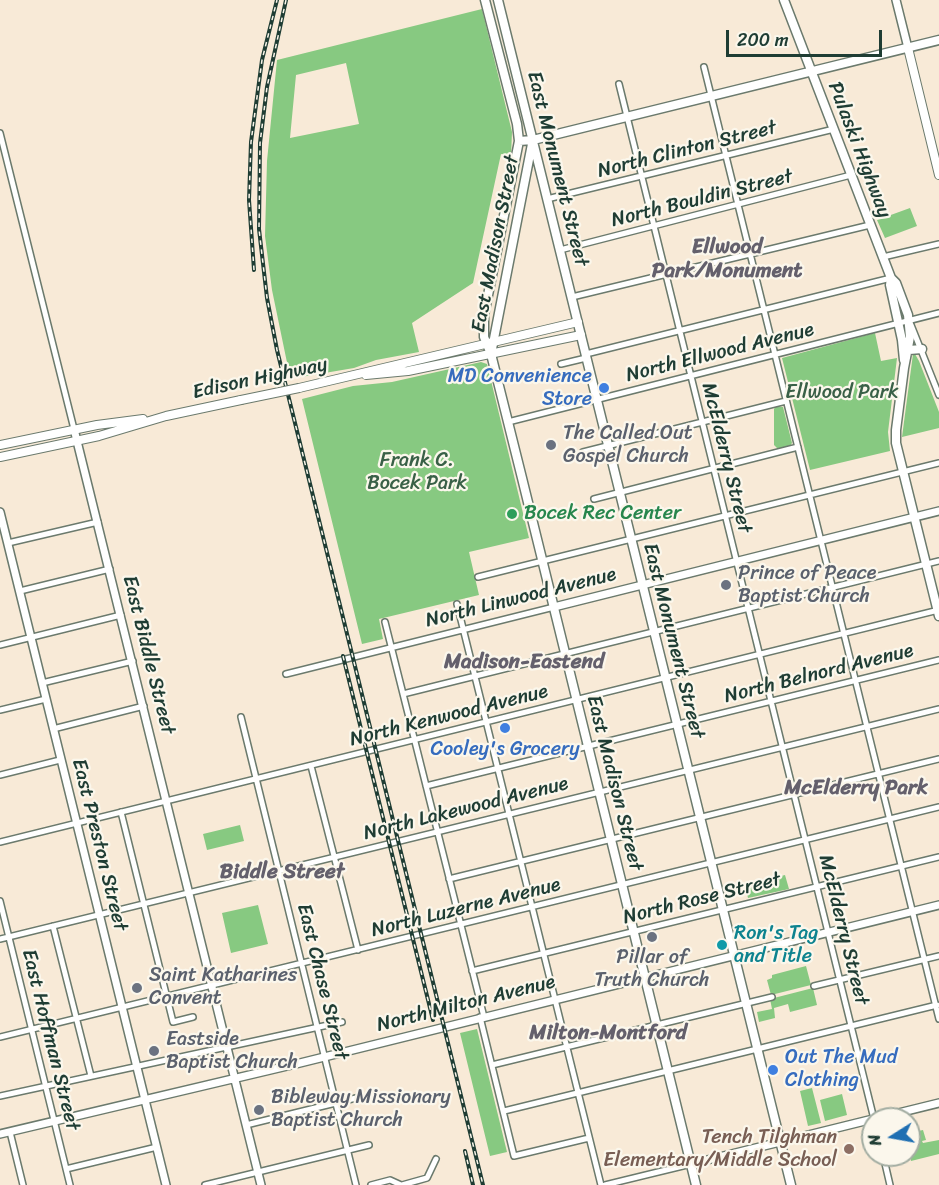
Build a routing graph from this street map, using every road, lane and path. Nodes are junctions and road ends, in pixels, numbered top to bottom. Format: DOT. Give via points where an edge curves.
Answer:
graph roads {
  1 [pos="485,0"];
  2 [pos="498,0"];
  3 [pos="783,0"];
  4 [pos="896,0"];
  5 [pos="939,40"];
  6 [pos="908,48"];
  7 [pos="704,67"];
  8 [pos="811,71"];
  9 [pos="619,84"];
  10 [pos="711,96"];
  11 [pos="627,117"];
  12 [pos="834,129"];
  13 [pos="0,133"];
  14 [pos="533,140"];
  15 [pos="519,141"];
  16 [pos="935,143"];
  17 [pos="726,156"];
  18 [pos="851,175"];
  19 [pos="642,176"];
  20 [pos="939,176"];
  21 [pos="548,200"];
  22 [pos="738,205"];
  23 [pos="870,225"];
  24 [pos="654,226"];
  25 [pos="939,244"];
  26 [pos="560,250"];
  27 [pos="750,254"];
  28 [pos="883,257"];
  29 [pos="666,275"];
  30 [pos="891,278"];
  31 [pos="572,297"];
  32 [pos="893,298"];
  33 [pos="764,310"];
  34 [pos="939,313"];
  35 [pos="909,320"];
  36 [pos="578,322"];
  37 [pos="899,323"];
  38 [pos="679,330"];
  39 [pos="581,335"];
  40 [pos="489,343"];
  41 [pos="922,349"];
  42 [pos="909,350"];
  43 [pos="491,354"];
  44 [pos="775,354"];
  45 [pos="586,356"];
  46 [pos="561,364"];
  47 [pos="904,368"];
  48 [pos="362,375"];
  49 [pos="690,376"];
  50 [pos="939,395"];
  51 [pos="597,400"];
  52 [pos="786,401"];
  53 [pos="166,416"];
  54 [pos="508,422"];
  55 [pos="702,422"];
  56 [pos="74,429"];
  57 [pos="78,441"];
  58 [pos="0,445"];
  59 [pos="608,446"];
  60 [pos="798,447"];
  61 [pos="583,452"];
  62 [pos="0,457"];
  63 [pos="939,463"];
  64 [pos="713,469"];
  65 [pos="903,472"];
  66 [pos="620,493"];
  67 [pos="809,494"];
  68 [pos="594,499"];
  69 [pos="939,511"];
  70 [pos="0,513"];
  71 [pos="725,515"];
  72 [pos="914,517"];
  73 [pos="98,522"];
  74 [pos="631,540"];
  75 [pos="821,540"];
  76 [pos="8,543"];
  77 [pos="736,561"];
  78 [pos="939,561"];
  79 [pos="543,562"];
  80 [pos="926,564"];
  81 [pos="110,568"];
  82 [pos="478,578"];
  83 [pos="643,585"];
  84 [pos="832,587"];
  85 [pos="20,591"];
  86 [pos="457,604"];
  87 [pos="554,607"];
  88 [pos="748,608"];
  89 [pos="939,612"];
  90 [pos="121,615"];
  91 [pos="385,622"];
  92 [pos="464,630"];
  93 [pos="654,632"];
  94 [pos="844,634"];
  95 [pos="31,637"];
  96 [pos="0,645"];
  97 [pos="391,648"];
  98 [pos="566,654"];
  99 [pos="759,655"];
  100 [pos="939,660"];
  101 [pos="133,661"];
  102 [pos="286,674"];
  103 [pos="475,676"];
  104 [pos="666,678"];
  105 [pos="855,680"];
  106 [pos="42,683"];
  107 [pos="403,694"];
  108 [pos="46,699"];
  109 [pos="577,700"];
  110 [pos="770,701"];
  111 [pos="144,706"];
  112 [pos="939,709"];
  113 [pos="0,710"];
  114 [pos="241,717"];
  115 [pos="486,723"];
  116 [pos="677,724"];
  117 [pos="867,726"];
  118 [pos="53,729"];
  119 [pos="414,740"];
  120 [pos="588,746"];
  121 [pos="782,747"];
  122 [pos="939,759"];
  123 [pos="60,760"];
  124 [pos="312,766"];
  125 [pos="498,769"];
  126 [pos="688,770"];
  127 [pos="878,774"];
  128 [pos="0,775"];
  129 [pos="256,778"];
  130 [pos="426,786"];
  131 [pos="599,792"];
  132 [pos="794,794"];
  133 [pos="167,800"];
  134 [pos="939,807"];
  135 [pos="121,812"];
  136 [pos="509,814"];
  137 [pos="700,817"];
  138 [pos="890,819"];
  139 [pos="77,823"];
  140 [pos="437,832"];
  141 [pos="611,839"];
  142 [pos="806,840"];
  143 [pos="0,842"];
  144 [pos="334,857"];
  145 [pos="939,857"];
  146 [pos="521,861"];
  147 [pos="711,863"];
  148 [pos="901,866"];
  149 [pos="279,870"];
  150 [pos="449,879"];
  151 [pos="622,885"];
  152 [pos="817,886"];
  153 [pos="189,892"];
  154 [pos="0,901"];
  155 [pos="144,904"];
  156 [pos="939,905"];
  157 [pos="532,907"];
  158 [pos="723,909"];
  159 [pos="912,911"];
  160 [pos="99,915"];
  161 [pos="461,924"];
  162 [pos="53,926"];
  163 [pos="634,931"];
  164 [pos="828,933"];
  165 [pos="9,937"];
  166 [pos="0,939"];
  167 [pos="358,950"];
  168 [pos="543,953"];
  169 [pos="734,956"];
  170 [pos="939,956"];
  171 [pos="924,959"];
  172 [pos="302,963"];
  173 [pos="472,971"];
  174 [pos="645,977"];
  175 [pos="839,980"];
  176 [pos="212,986"];
  177 [pos="814,986"];
  178 [pos="167,996"];
  179 [pos="772,997"];
  180 [pos="555,999"];
  181 [pos="746,1004"];
  182 [pos="937,1006"];
  183 [pos="122,1007"];
  184 [pos="193,1017"];
  185 [pos="482,1017"];
  186 [pos="76,1019"];
  187 [pos="939,1019"];
  188 [pos="342,1022"];
  189 [pos="657,1025"];
  190 [pos="317,1026"];
  191 [pos="851,1026"];
  192 [pos="32,1029"];
  193 [pos="0,1037"];
  194 [pos="227,1046"];
  195 [pos="566,1046"];
  196 [pos="757,1050"];
  197 [pos="325,1057"];
  198 [pos="492,1065"];
  199 [pos="137,1066"];
  200 [pos="668,1071"];
  201 [pos="91,1076"];
  202 [pos="235,1079"];
  203 [pos="46,1085"];
  204 [pos="578,1093"];
  205 [pos="0,1096"];
  206 [pos="360,1097"];
  207 [pos="145,1099"];
  208 [pos="336,1103"];
  209 [pos="939,1103"];
  210 [pos="870,1107"];
  211 [pos="921,1107"];
  212 [pos="504,1112"];
  213 [pos="54,1121"];
  214 [pos="861,1122"];
  215 [pos="246,1125"];
  216 [pos="10,1132"];
  217 [pos="0,1134"];
  218 [pos="589,1138"];
  219 [pos="780,1142"];
  220 [pos="369,1145"];
  221 [pos="157,1147"];
  222 [pos="348,1150"];
  223 [pos="436,1159"];
  224 [pos="691,1164"];
  225 [pos="886,1167"];
  226 [pos="66,1169"];
  227 [pos="258,1172"];
  228 [pos="23,1185"];
  229 [pos="70,1185"];
  230 [pos="166,1185"];
  231 [pos="205,1185"];
  232 [pos="261,1185"];
  233 [pos="356,1185"];
  234 [pos="371,1185"];
  235 [pos="401,1185"];
  236 [pos="603,1185"];
  237 [pos="696,1185"];
  238 [pos="791,1185"];
  239 [pos="890,1185"];
  1 -- 15 [label="main road, East Monument Street"];
  2 -- 14 [label="main road, East Monument Street"];
  3 -- 8 [label="main road, Pulaski Highway"];
  4 -- 6 [label="street"];
  5 -- 6 [label="main road"];
  6 -- 8 [label="main road"];
  6 -- 16 [label="main road"];
  7 -- 10 [label="street"];
  8 -- 10 [label="main road"];
  8 -- 12 [label="main road, Pulaski Highway"];
  9 -- 11 [label="street, McElderry Street"];
  10 -- 11 [label="main road"];
  10 -- 17 [label="street"];
  11 -- 14 [label="main road"];
  11 -- 19 [label="street, McElderry Street"];
  12 -- 17 [label="street, North Clinton Street"];
  12 -- 18 [label="main road, Pulaski Highway"];
  13 -- 56 [label="street, East Biddle Street"];
  14 -- 15 [label="main road"];
  14 -- 21 [label="main road, East Monument Street"];
  14 -- 40 [label="main road, East Madison Street"];
  15 -- 40 [label="main road, East Madison Street" via="484,315"];
  16 -- 20 [label="main road"];
  17 -- 19 [label="street, North Clinton Street"];
  17 -- 22 [label="street"];
  18 -- 22 [label="street, North Bouldin Street"];
  18 -- 23 [label="main road, Pulaski Highway"];
  19 -- 21 [label="street, North Clinton Street"];
  19 -- 24 [label="street, McElderry Street"];
  21 -- 26 [label="main road, East Monument Street"];
  22 -- 24 [label="street, North Bouldin Street"];
  22 -- 27 [label="street"];
  23 -- 27 [label="street"];
  23 -- 28 [label="main road, Pulaski Highway"];
  24 -- 26 [label="street, North Bouldin Street"];
  24 -- 29 [label="street, McElderry Street"];
  25 -- 28 [label="street"];
  26 -- 31 [label="main road, East Monument Street"];
  27 -- 29 [label="street"];
  27 -- 33 [label="street"];
  28 -- 30 [label="main road, Pulaski Highway"];
  29 -- 31 [label="street"];
  29 -- 38 [label="street, McElderry Street"];
  30 -- 32 [label="main road, Pulaski Highway"];
  30 -- 33 [label="street"];
  30 -- 35 [label="main road, Pulaski Highway"];
  31 -- 36 [label="main road, East Monument Street"];
  32 -- 35 [label="main road" via="902,316"];
  32 -- 37 [label="main road, Pulaski Highway"];
  33 -- 38 [label="street"];
  33 -- 44 [label="street"];
  34 -- 35 [label="street, North Ellwood Avenue"];
  35 -- 37 [label="street, North Ellwood Avenue"];
  35 -- 41 [label="street, Pulaski Highway"];
  35 -- 42 [label="main road"];
  36 -- 39 [label="main road, East Monument Street"];
  36 -- 40 [label="main road, Edison Highway"];
  37 -- 44 [label="street, North Ellwood Avenue"];
  37 -- 47 [label="main road, Pulaski Highway"];
  38 -- 45 [label="street"];
  38 -- 49 [label="street, McElderry Street"];
  39 -- 43 [label="main road, Edison Highway"];
  39 -- 45 [label="main road, East Monument Street"];
  40 -- 43 [label="main road, East Madison Street"];
  40 -- 48 [label="main road, Edison Highway"];
  41 -- 42 [label="main road"];
  41 -- 50 [label="street, Pulaski Highway"];
  42 -- 47 [label="main road"];
  43 -- 48 [label="main road, Edison Highway" via="394,373"];
  43 -- 54 [label="main road, East Madison Street"];
  44 -- 49 [label="street, North Ellwood Avenue"];
  44 -- 52 [label="street"];
  45 -- 46 [label="street"];
  45 -- 51 [label="main road, East Monument Street"];
  47 -- 65 [label="main road" via="896,436"];
  48 -- 53 [label="main road, Edison Highway, bridge"];
  49 -- 51 [label="street, North Ellwood Avenue"];
  49 -- 55 [label="street, McElderry Street"];
  51 -- 54 [label="street, North Ellwood Avenue"];
  51 -- 59 [label="main road, East Monument Street"];
  52 -- 55 [label="street"];
  52 -- 60 [label="street"];
  53 -- 56 [label="main road, Edison Highway"];
  53 -- 57 [label="main road, Edison Highway"];
  54 -- 79 [label="main road, East Madison Street"];
  55 -- 59 [label="street"];
  55 -- 64 [label="street, McElderry Street"];
  56 -- 57 [label="street, East Biddle Street"];
  56 -- 58 [label="main road, Edison Highway"];
  57 -- 62 [label="main road, Edison Highway"];
  57 -- 73 [label="street, East Biddle Street"];
  59 -- 61 [label="street"];
  59 -- 66 [label="main road, East Monument Street"];
  60 -- 64 [label="street"];
  60 -- 67 [label="street"];
  63 -- 65 [label="street"];
  64 -- 66 [label="street"];
  64 -- 71 [label="street, McElderry Street"];
  65 -- 67 [label="street"];
  65 -- 72 [label="main road"];
  66 -- 68 [label="street"];
  66 -- 74 [label="main road, East Monument Street"];
  67 -- 71 [label="street"];
  67 -- 75 [label="street"];
  69 -- 72 [label="street, North Linwood Avenue"];
  70 -- 76 [label="street, East Preston Street"];
  71 -- 74 [label="street"];
  71 -- 77 [label="street, McElderry Street"];
  72 -- 75 [label="street, North Linwood Avenue"];
  72 -- 80 [label="main road"];
  73 -- 76 [label="street"];
  73 -- 81 [label="street, East Biddle Street"];
  74 -- 79 [label="street"];
  74 -- 83 [label="main road, East Monument Street"];
  75 -- 77 [label="street, North Linwood Avenue"];
  75 -- 84 [label="street"];
  76 -- 85 [label="street, East Preston Street"];
  77 -- 83 [label="street, North Linwood Avenue"];
  77 -- 88 [label="street, McElderry Street"];
  78 -- 80 [label="street"];
  79 -- 82 [label="street"];
  79 -- 87 [label="main road, East Madison Street"];
  80 -- 84 [label="street"];
  80 -- 89 [label="main road"];
  81 -- 85 [label="street"];
  81 -- 90 [label="street, East Biddle Street"];
  83 -- 87 [label="street, North Linwood Avenue"];
  83 -- 93 [label="main road, East Monument Street"];
  84 -- 88 [label="street"];
  84 -- 94 [label="street"];
  85 -- 95 [label="street, East Preston Street"];
  86 -- 92 [label="street"];
  87 -- 92 [label="street, North Linwood Avenue"];
  87 -- 98 [label="main road, East Madison Street"];
  88 -- 93 [label="street"];
  88 -- 99 [label="street, McElderry Street"];
  89 -- 94 [label="street, North Kenwood Avenue"];
  90 -- 95 [label="street"];
  90 -- 101 [label="street, East Biddle Street"];
  91 -- 97 [label="street"];
  92 -- 97 [label="street, North Linwood Avenue"];
  92 -- 103 [label="street"];
  93 -- 98 [label="street"];
  93 -- 104 [label="main road, East Monument Street"];
  94 -- 99 [label="street, North Kenwood Avenue"];
  94 -- 105 [label="street"];
  95 -- 96 [label="street"];
  95 -- 106 [label="street, East Preston Street"];
  97 -- 102 [label="street, North Linwood Avenue"];
  97 -- 107 [label="street"];
  98 -- 103 [label="street"];
  98 -- 109 [label="main road, East Madison Street"];
  99 -- 104 [label="street, North Kenwood Avenue"];
  99 -- 110 [label="street, McElderry Street"];
  100 -- 105 [label="street, North Belnord Avenue"];
  101 -- 106 [label="street"];
  101 -- 111 [label="street, East Biddle Street"];
  103 -- 107 [label="street"];
  103 -- 115 [label="street"];
  104 -- 109 [label="street, North Kenwood Avenue"];
  104 -- 116 [label="main road, East Monument Street"];
  105 -- 110 [label="street, North Belnord Avenue"];
  105 -- 117 [label="street"];
  106 -- 108 [label="street, East Preston Street"];
  107 -- 119 [label="street"];
  108 -- 113 [label="street"];
  108 -- 118 [label="street, East Preston Street"];
  109 -- 115 [label="street, North Kenwood Avenue"];
  109 -- 120 [label="main road, East Madison Street"];
  110 -- 116 [label="street, North Belnord Avenue"];
  110 -- 121 [label="street, McElderry Street"];
  111 -- 118 [label="street"];
  111 -- 133 [label="street, East Biddle Street"];
  112 -- 117 [label="street, North Lakewood Avenue"];
  114 -- 129 [label="street, East Chase Street"];
  115 -- 119 [label="street, North Kenwood Avenue"];
  115 -- 125 [label="street"];
  116 -- 120 [label="street, North Belnord Avenue"];
  116 -- 126 [label="main road, East Monument Street"];
  117 -- 121 [label="street, North Lakewood Avenue"];
  117 -- 127 [label="street"];
  118 -- 123 [label="street, East Preston Street"];
  119 -- 124 [label="street, North Kenwood Avenue"];
  119 -- 130 [label="street"];
  120 -- 125 [label="street, North Belnord Avenue"];
  120 -- 131 [label="main road, East Madison Street"];
  121 -- 126 [label="street, North Lakewood Avenue"];
  121 -- 132 [label="street, McElderry Street"];
  122 -- 127 [label="street"];
  123 -- 128 [label="street"];
  123 -- 139 [label="street, East Preston Street"];
  124 -- 129 [label="street, North Kenwood Avenue"];
  124 -- 144 [label="street"];
  125 -- 130 [label="street, North Belnord Avenue"];
  125 -- 136 [label="street"];
  126 -- 131 [label="street, North Lakewood Avenue"];
  126 -- 137 [label="main road, East Monument Street"];
  127 -- 132 [label="street"];
  127 -- 138 [label="street"];
  129 -- 133 [label="street, North Kenwood Avenue"];
  129 -- 149 [label="street, East Chase Street"];
  130 -- 140 [label="street"];
  131 -- 136 [label="street, North Lakewood Avenue"];
  131 -- 141 [label="main road, East Madison Street"];
  132 -- 137 [label="street"];
  132 -- 142 [label="street, McElderry Street"];
  133 -- 135 [label="street, North Kenwood Avenue"];
  133 -- 153 [label="street, East Biddle Street"];
  134 -- 138 [label="street, North Luzerne Avenue"];
  135 -- 139 [label="street, North Kenwood Avenue"];
  135 -- 155 [label="street"];
  136 -- 140 [label="street, North Lakewood Avenue"];
  136 -- 146 [label="street"];
  137 -- 141 [label="street"];
  137 -- 147 [label="main road, East Monument Street"];
  138 -- 142 [label="street, North Luzerne Avenue"];
  138 -- 148 [label="street"];
  139 -- 143 [label="street, North Kenwood Avenue"];
  139 -- 160 [label="street, East Preston Street"];
  140 -- 144 [label="street, North Lakewood Avenue"];
  140 -- 150 [label="street"];
  141 -- 146 [label="street"];
  141 -- 151 [label="main road, East Madison Street"];
  142 -- 147 [label="street, North Luzerne Avenue"];
  142 -- 152 [label="street, McElderry Street"];
  144 -- 149 [label="street, North Lakewood Avenue"];
  144 -- 167 [label="street"];
  145 -- 148 [label="street, North Rose Street"];
  146 -- 150 [label="street"];
  146 -- 157 [label="street"];
  147 -- 151 [label="street, North Luzerne Avenue"];
  147 -- 158 [label="main road, East Monument Street"];
  148 -- 152 [label="street, North Rose Street"];
  148 -- 159 [label="street"];
  149 -- 153 [label="street, North Lakewood Avenue"];
  149 -- 172 [label="street, East Chase Street"];
  150 -- 161 [label="street"];
  151 -- 157 [label="street, North Luzerne Avenue"];
  151 -- 163 [label="main road, East Madison Street"];
  152 -- 158 [label="street, North Rose Street"];
  152 -- 164 [label="street, McElderry Street"];
  153 -- 155 [label="street, North Lakewood Avenue"];
  153 -- 176 [label="street, East Biddle Street"];
  154 -- 165 [label="street, East Hoffman Street"];
  155 -- 160 [label="street, North Lakewood Avenue"];
  155 -- 178 [label="street"];
  156 -- 159 [label="street, North Milton Avenue"];
  157 -- 161 [label="street, North Luzerne Avenue"];
  157 -- 168 [label="street"];
  158 -- 163 [label="street, North Rose Street"];
  158 -- 169 [label="main road, East Monument Street"];
  159 -- 164 [label="street, North Milton Avenue"];
  159 -- 171 [label="street"];
  160 -- 162 [label="street, North Lakewood Avenue"];
  160 -- 183 [label="street, East Preston Street"];
  161 -- 167 [label="street, North Luzerne Avenue"];
  161 -- 173 [label="street"];
  162 -- 165 [label="street, North Lakewood Avenue"];
  162 -- 186 [label="street"];
  163 -- 168 [label="street, North Rose Street"];
  163 -- 174 [label="main road, East Madison Street"];
  164 -- 169 [label="street, North Milton Avenue"];
  164 -- 175 [label="street, McElderry Street"];
  165 -- 166 [label="street, North Lakewood Avenue"];
  165 -- 192 [label="street, East Hoffman Street"];
  167 -- 172 [label="street, North Luzerne Avenue"];
  168 -- 173 [label="street, North Rose Street"];
  168 -- 180 [label="street"];
  169 -- 174 [label="street, North Milton Avenue"];
  169 -- 181 [label="main road, East Monument Street"];
  170 -- 171 [label="street"];
  171 -- 175 [label="street"];
  171 -- 182 [label="street"];
  172 -- 176 [label="street, North Luzerne Avenue"];
  172 -- 190 [label="street, East Chase Street"];
  173 -- 185 [label="street"];
  174 -- 180 [label="street, North Milton Avenue"];
  174 -- 189 [label="main road, East Madison Street"];
  175 -- 177 [label="street"];
  175 -- 191 [label="street, McElderry Street"];
  176 -- 178 [label="street, North Luzerne Avenue"];
  176 -- 194 [label="street, East Biddle Street"];
  178 -- 183 [label="street, North Luzerne Avenue"];
  178 -- 184 [label="street" via="173,1022"];
  179 -- 181 [label="street"];
  180 -- 185 [label="street, North Milton Avenue"];
  180 -- 195 [label="street"];
  181 -- 189 [label="street"];
  181 -- 196 [label="main road, East Monument Street"];
  182 -- 187 [label="street"];
  182 -- 191 [label="street"];
  183 -- 186 [label="street, North Luzerne Avenue"];
  183 -- 199 [label="street, East Preston Street"];
  185 -- 197 [label="street, North Milton Avenue"];
  185 -- 198 [label="street"];
  186 -- 192 [label="street, North Luzerne Avenue"];
  186 -- 201 [label="street"];
  188 -- 190 [label="street"];
  189 -- 195 [label="street"];
  189 -- 200 [label="main road, East Madison Street"];
  190 -- 194 [label="street"];
  190 -- 197 [label="street, East Chase Street"];
  191 -- 196 [label="street"];
  191 -- 210 [label="street, McElderry Street"];
  192 -- 193 [label="street, North Luzerne Avenue"];
  192 -- 203 [label="street, East Hoffman Street"];
  194 -- 199 [label="street"];
  194 -- 202 [label="street, East Biddle Street"];
  195 -- 198 [label="street"];
  195 -- 204 [label="street"];
  196 -- 200 [label="street"];
  196 -- 219 [label="main road, East Monument Street"];
  197 -- 202 [label="street, North Milton Avenue"];
  197 -- 208 [label="street, East Chase Street"];
  198 -- 212 [label="street"];
  199 -- 201 [label="street"];
  199 -- 207 [label="street, East Preston Street"];
  200 -- 204 [label="street"];
  200 -- 224 [label="main road, East Madison Street"];
  201 -- 203 [label="street"];
  202 -- 207 [label="street, North Milton Avenue"];
  202 -- 215 [label="street, East Biddle Street"];
  203 -- 205 [label="street"];
  203 -- 213 [label="street, East Hoffman Street"];
  204 -- 212 [label="street"];
  204 -- 218 [label="street"];
  206 -- 208 [label="street"];
  207 -- 213 [label="street, North Milton Avenue"];
  207 -- 221 [label="street, East Preston Street"];
  208 -- 215 [label="street"];
  208 -- 222 [label="street, East Chase Street"];
  209 -- 211 [label="street"];
  212 -- 218 [label="street" via="514,1156"];
  213 -- 216 [label="street, North Milton Avenue"];
  213 -- 226 [label="street, East Hoffman Street"];
  214 -- 219 [label="street"];
  215 -- 227 [label="street, East Biddle Street"];
  216 -- 217 [label="street, North Milton Avenue"];
  216 -- 228 [label="street"];
  218 -- 236 [label="street"];
  219 -- 224 [label="street"];
  219 -- 238 [label="main road, East Monument Street"];
  220 -- 222 [label="street"];
  221 -- 226 [label="street"];
  221 -- 230 [label="street, East Preston Street"];
  222 -- 227 [label="street"];
  222 -- 233 [label="street, East Chase Street"];
  223 -- 235 [label="street" via="427,1178"];
  224 -- 236 [label="street"];
  224 -- 237 [label="main road, East Madison Street"];
  225 -- 239 [label="street"];
  226 -- 229 [label="street, East Hoffman Street"];
  227 -- 231 [label="street"];
  227 -- 232 [label="street, East Biddle Street"];
  234 -- 235 [label="street" via="390,1180"];
}
